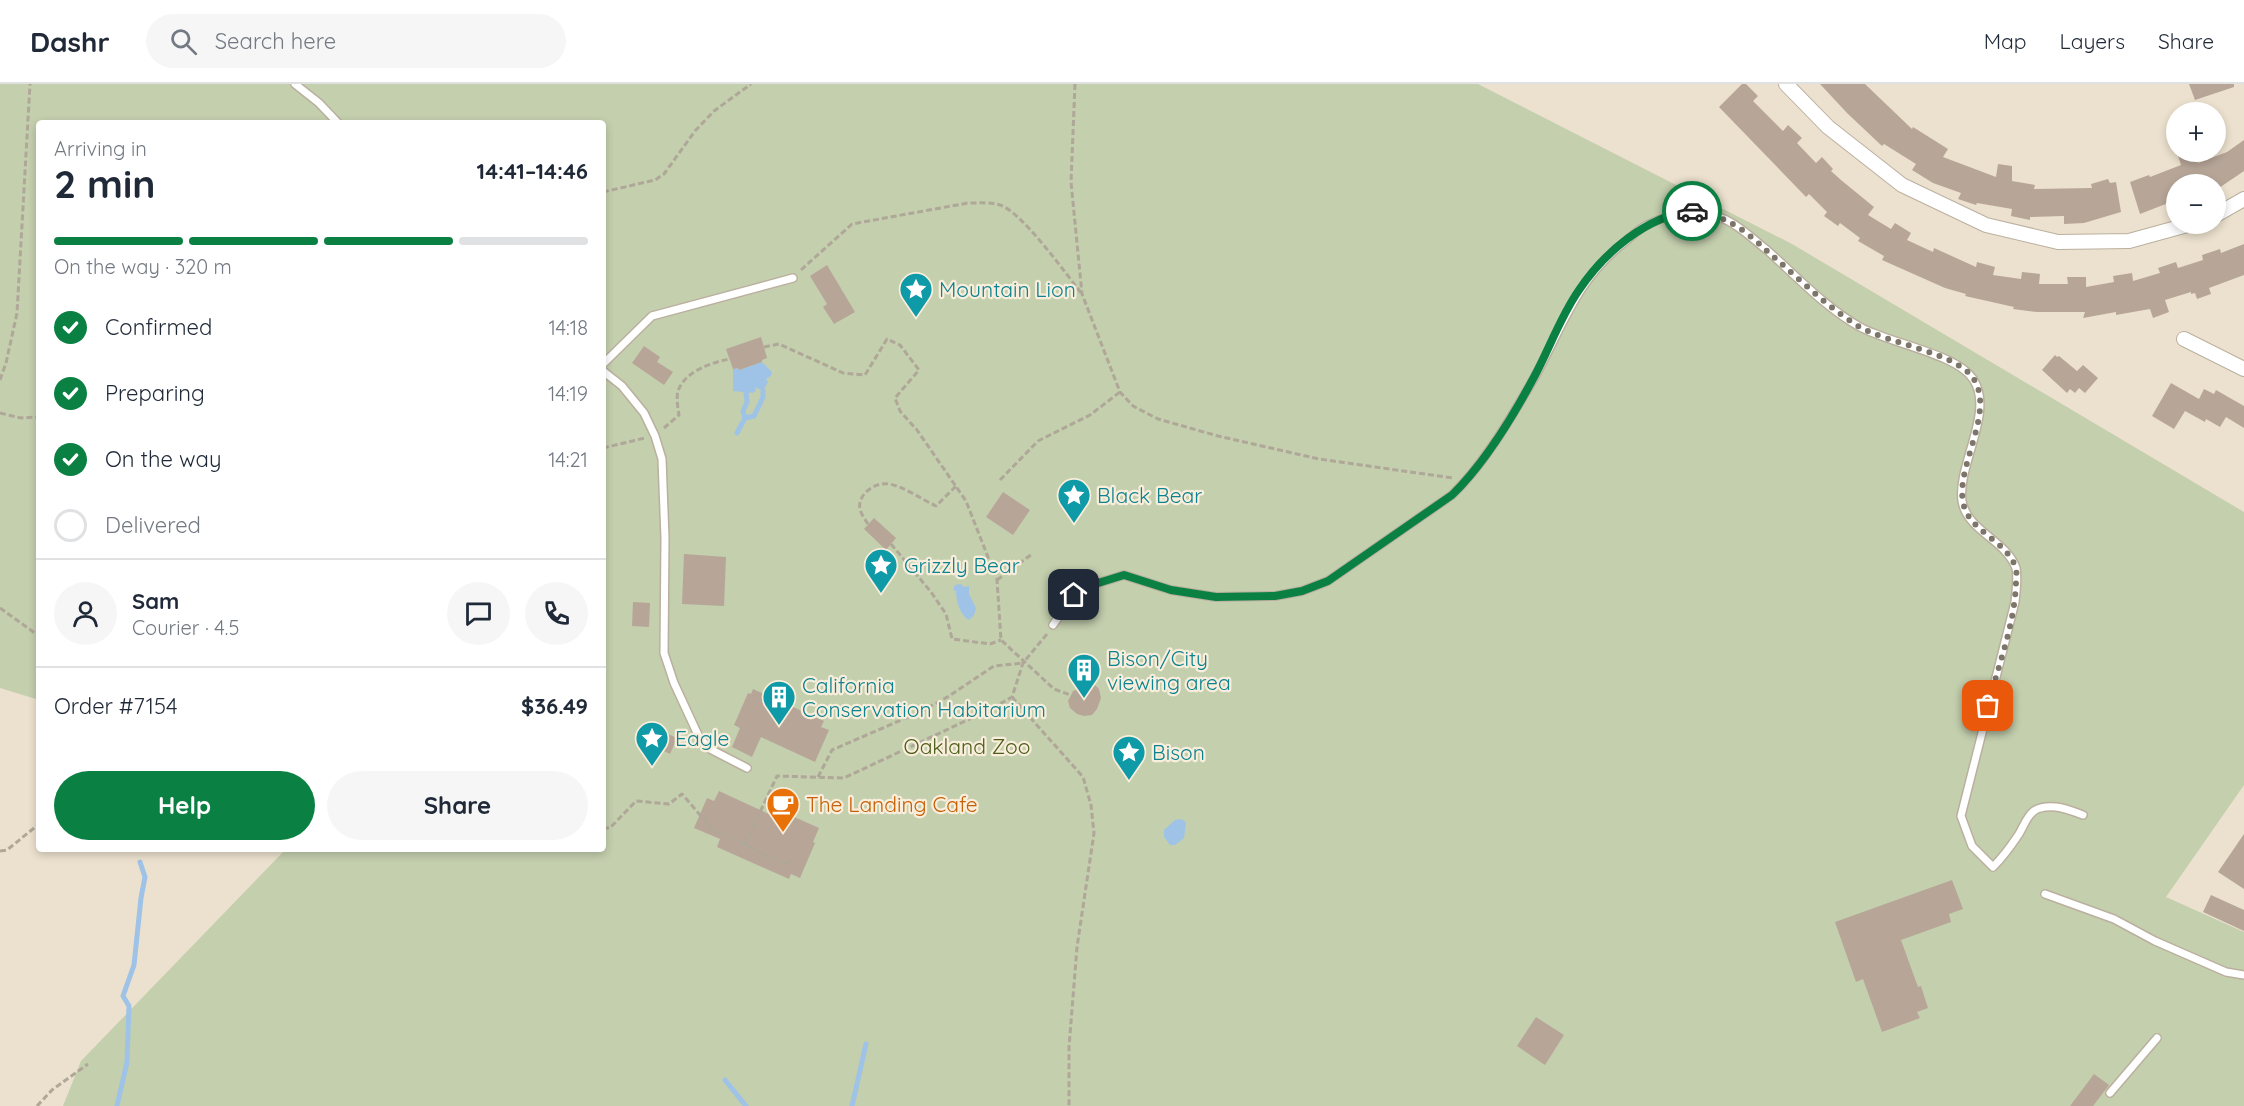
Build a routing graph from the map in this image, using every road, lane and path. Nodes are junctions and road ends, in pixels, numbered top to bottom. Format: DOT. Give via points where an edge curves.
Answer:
graph roads {
  1 [pos="30,84"];
  2 [pos="295,84"];
  3 [pos="751,84"];
  4 [pos="1075,84"];
  5 [pos="1786,84"];
  6 [pos="335,120"];
  7 [pos="606,191"];
  8 [pos="2244,199"];
  9 [pos="2226,209"];
  10 [pos="2166,231"];
  11 [pos="793,278"];
  12 [pos="1082,294"];
  13 [pos="2184,339"];
  14 [pos="764,347"];
  15 [pos="729,359"];
  16 [pos="606,361"];
  17 [pos="2244,369"];
  18 [pos="606,373"];
  19 [pos="0,380"];
  20 [pos="1120,392"];
  21 [pos="0,413"];
  22 [pos="36,417"];
  23 [pos="655,436"];
  24 [pos="606,447"];
  25 [pos="1000,480"];
  26 [pos="1467,480"];
  27 [pos="956,486"];
  28 [pos="868,524"];
  29 [pos="891,544"];
  30 [pos="1032,555"];
  31 [pos="997,580"];
  32 [pos="0,608"];
  33 [pos="1053,625"];
  34 [pos="36,634"];
  35 [pos="1001,640"];
  36 [pos="1023,663"];
  37 [pos="1012,697"];
  38 [pos="1084,700"];
  39 [pos="747,768"];
  40 [pos="818,777"];
  41 [pos="2083,815"];
  42 [pos="36,826"];
  43 [pos="606,828"];
  44 [pos="745,844"];
  45 [pos="0,851"];
  46 [pos="791,859"];
  47 [pos="2045,894"];
  48 [pos="2244,975"];
  49 [pos="2157,1038"];
  50 [pos="88,1064"];
  51 [pos="2110,1093"];
  52 [pos="37,1106"];
  53 [pos="1070,1106"];
  1 -- 19 [label="path" via="17,313"];
  2 -- 6 [label="lane"];
  3 -- 7 [label="path" via="714,111 664,174 655,180"];
  4 -- 12 [label="path" via="1071,182"];
  5 -- 10 [label="street" via="1827,127 1902,185 1986,225 2058,242 2129,241"];
  8 -- 9 [label="street"];
  11 -- 12 [label="path" via="852,224 987,202 1003,205 1029,227"];
  11 -- 16 [label="lane" via="652,316"];
  12 -- 20 [label="path"];
  13 -- 17 [label="street"];
  14 -- 27 [label="path" via="779,344 843,373 865,375 887,339 900,345 919,370 895,398 900,411"];
  15 -- 23 [label="path" via="708,363 686,379 677,392 679,416"];
  18 -- 23 [label="lane" via="637,402"];
  20 -- 25 [label="path" via="1090,415 1038,441"];
  20 -- 26 [label="path" via="1133,406 1158,418 1218,436 1319,459"];
  21 -- 22 [label="path"];
  23 -- 24 [label="path"];
  23 -- 39 [label="lane" via="662,459 664,653 699,737 710,749"];
  26 -- 33 [label="lane" via="1452,495 1328,581 1302,591 1275,596 1216,597 1171,590 1124,575 1082,588"];
  26 -- 41 [label="lane" via="1533,380 1578,291 1596,268 1644,227 1672,215 1690,211 1727,221 1752,237 1860,327 1955,362 1973,378 1979,396 1979,416 1962,480 1963,503 1969,518 2004,550 2016,569 2015,602 1961,816 1972,846 1993,867 2004,856 2027,816 2039,808 2056,807"];
  27 -- 28 [label="path" via="936,506 889,484 878,485 866,491 859,504"];
  27 -- 31 [label="path" via="966,501"];
  29 -- 35 [label="path" via="946,614 952,639 990,644"];
  30 -- 31 [label="path"];
  31 -- 35 [label="path"];
  32 -- 34 [label="path"];
  33 -- 36 [label="path"];
  35 -- 36 [label="path"];
  36 -- 37 [label="path"];
  36 -- 38 [label="path" via="1054,689"];
  36 -- 40 [label="path" via="994,666 922,711 832,750"];
  37 -- 40 [label="path" via="844,778"];
  37 -- 53 [label="path" via="1083,777 1091,805 1094,833 1077,947 1069,1047"];
  40 -- 44 [label="path" via="777,776"];
  42 -- 45 [label="path" via="7,850"];
  43 -- 44 [label="path" via="636,801 669,804 682,794 713,830"];
  44 -- 46 [label="path" via="788,865"];
  47 -- 48 [label="lane" via="2114,919 2226,972"];
  49 -- 51 [label="lane"];
  50 -- 52 [label="path"];
}
